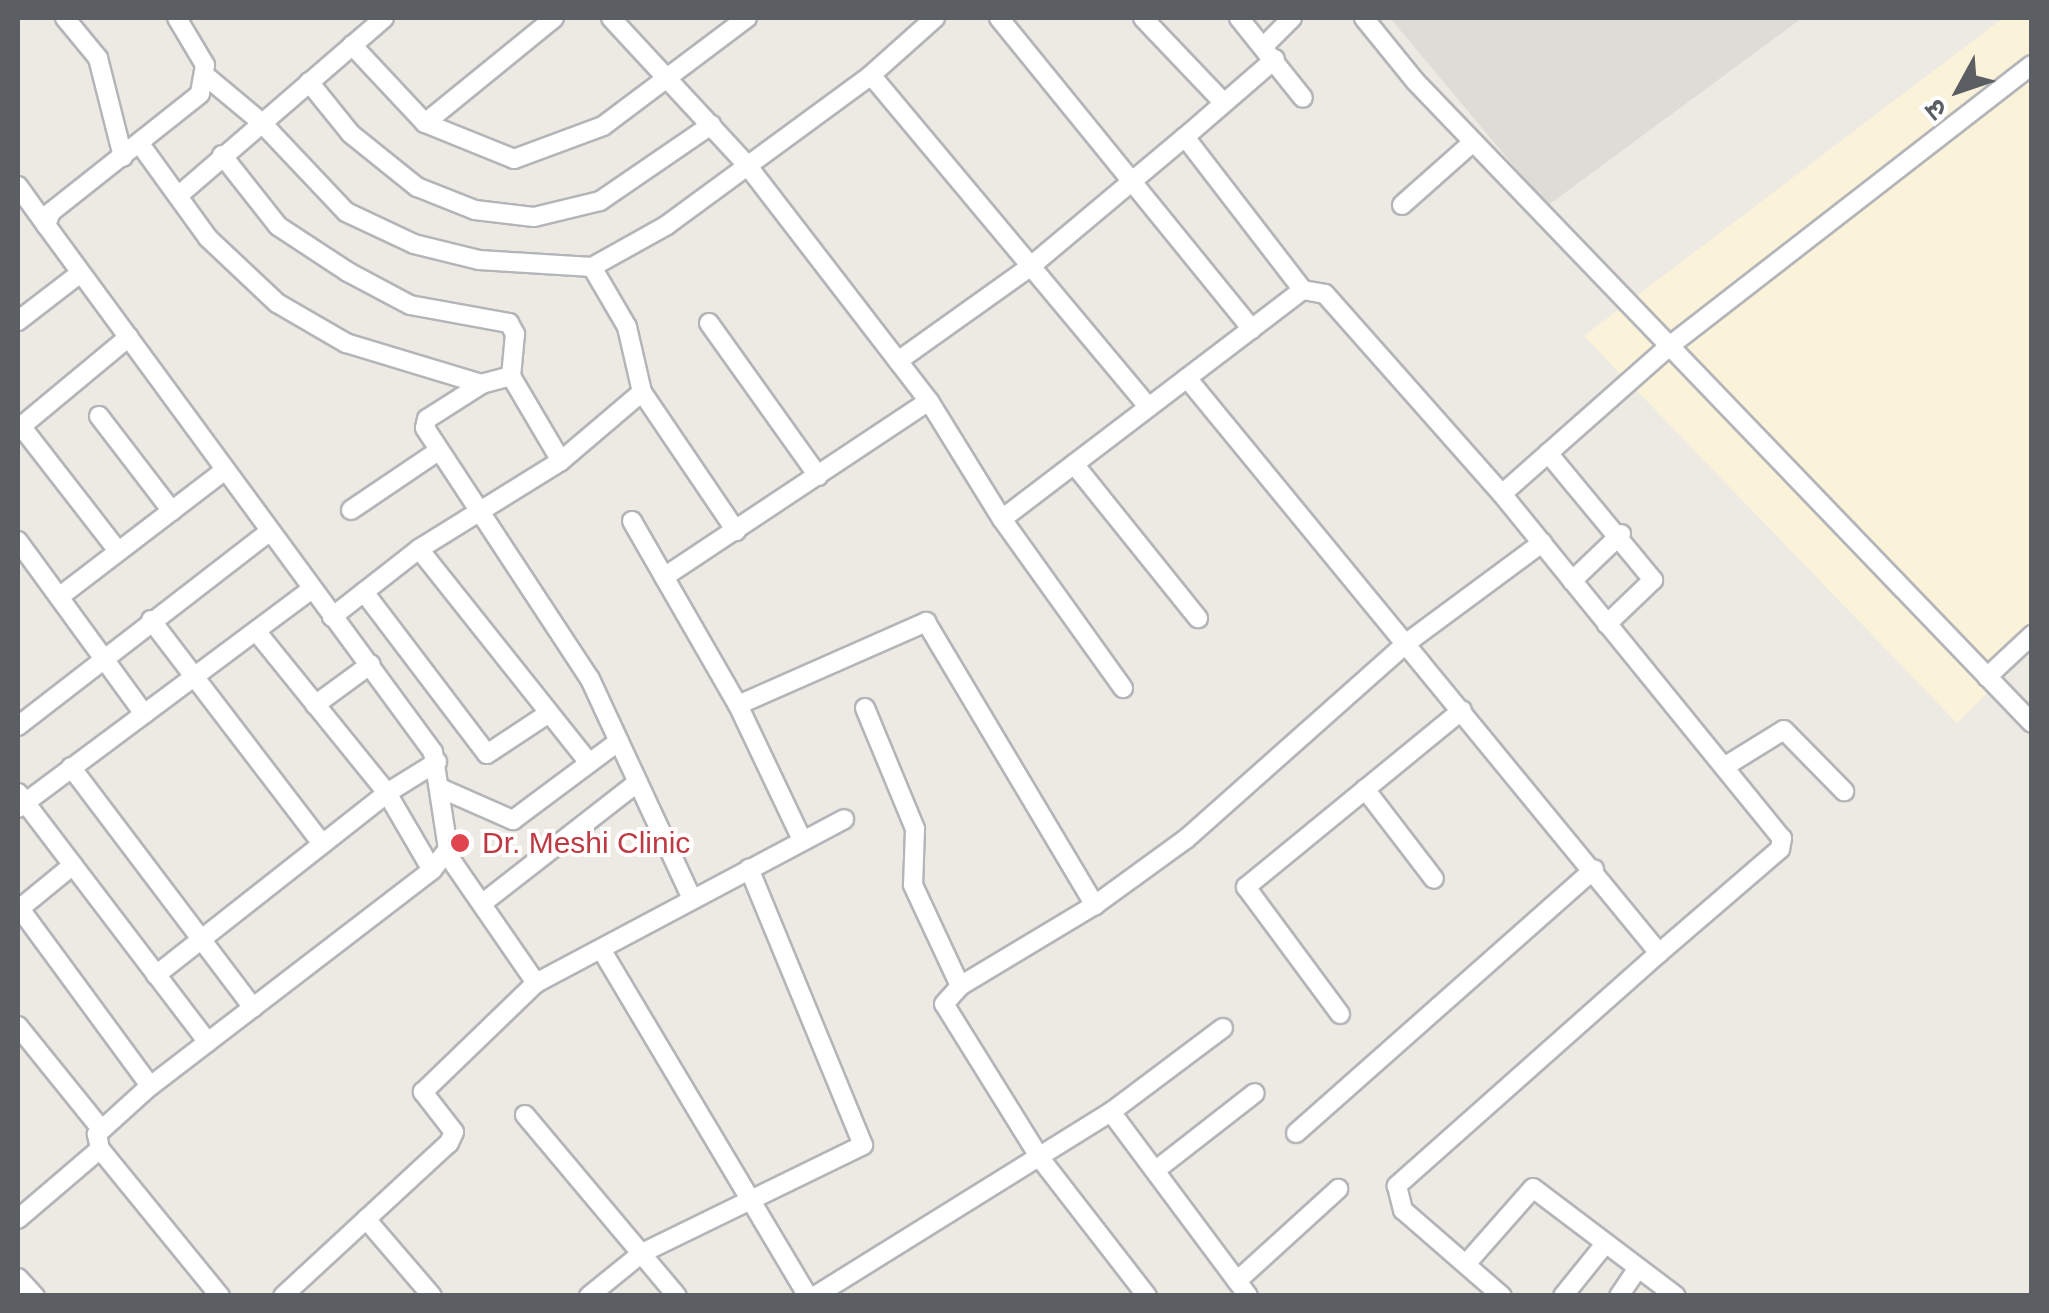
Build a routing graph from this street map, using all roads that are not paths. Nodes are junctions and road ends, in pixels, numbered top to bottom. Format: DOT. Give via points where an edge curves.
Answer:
graph roads {
  1 [pos="65,18"];
  2 [pos="384,18"];
  3 [pos="554,18"];
  4 [pos="611,18"];
  5 [pos="747,18"];
  6 [pos="935,18"];
  7 [pos="999,18"];
  8 [pos="1142,18"];
  9 [pos="1239,18"];
  10 [pos="1292,18"];
  11 [pos="1364,18"];
  12 [pos="183,20"];
  13 [pos="352,44"];
  14 [pos="1270,52"];
  15 [pos="2032,64"];
  16 [pos="870,75"];
  17 [pos="207,76"];
  18 [pos="666,80"];
  19 [pos="308,82"];
  20 [pos="1303,98"];
  21 [pos="1224,104"];
  22 [pos="262,122"];
  23 [pos="425,123"];
  24 [pos="711,124"];
  25 [pos="1185,137"];
  26 [pos="1473,142"];
  27 [pos="140,144"];
  28 [pos="222,155"];
  29 [pos="123,157"];
  30 [pos="747,165"];
  31 [pos="1133,179"];
  32 [pos="18,186"];
  33 [pos="178,196"];
  34 [pos="1402,205"];
  35 [pos="34,208"];
  36 [pos="18,222"];
  37 [pos="46,225"];
  38 [pos="1031,266"];
  39 [pos="592,268"];
  40 [pos="78,275"];
  41 [pos="1303,290"];
  42 [pos="18,322"];
  43 [pos="709,323"];
  44 [pos="1252,329"];
  45 [pos="129,338"];
  46 [pos="1668,348"];
  47 [pos="898,361"];
  48 [pos="511,376"];
  49 [pos="1187,378"];
  50 [pos="482,384"];
  51 [pos="642,392"];
  52 [pos="929,402"];
  53 [pos="1149,407"];
  54 [pos="98,416"];
  55 [pos="19,427"];
  56 [pos="438,451"];
  57 [pos="1548,453"];
  58 [pos="560,460"];
  59 [pos="1074,464"];
  60 [pos="224,470"];
  61 [pos="818,476"];
  62 [pos="1502,494"];
  63 [pos="172,510"];
  64 [pos="350,510"];
  65 [pos="478,516"];
  66 [pos="1002,519"];
  67 [pos="632,521"];
  68 [pos="736,530"];
  69 [pos="269,532"];
  70 [pos="1621,534"];
  71 [pos="18,541"];
  72 [pos="1542,543"];
  73 [pos="420,549"];
  74 [pos="118,551"];
  75 [pos="664,577"];
  76 [pos="1572,580"];
  77 [pos="310,590"];
  78 [pos="364,592"];
  79 [pos="58,597"];
  80 [pos="332,617"];
  81 [pos="1198,618"];
  82 [pos="150,620"];
  83 [pos="1607,624"];
  84 [pos="256,631"];
  85 [pos="2032,635"];
  86 [pos="1408,642"];
  87 [pos="102,656"];
  88 [pos="370,664"];
  89 [pos="195,676"];
  90 [pos="1987,677"];
  91 [pos="1123,688"];
  92 [pos="315,704"];
  93 [pos="738,705"];
  94 [pos="865,708"];
  95 [pos="1462,710"];
  96 [pos="549,713"];
  97 [pos="144,714"];
  98 [pos="2032,723"];
  99 [pos="18,726"];
  100 [pos="619,741"];
  101 [pos="437,762"];
  102 [pos="588,763"];
  103 [pos="1724,767"];
  104 [pos="71,768"];
  105 [pos="638,782"];
  106 [pos="440,788"];
  107 [pos="1365,789"];
  108 [pos="1844,791"];
  109 [pos="386,793"];
  110 [pos="20,801"];
  111 [pos="844,818"];
  112 [pos="802,840"];
  113 [pos="322,844"];
  114 [pos="447,854"];
  115 [pos="73,865"];
  116 [pos="748,869"];
  117 [pos="1594,869"];
  118 [pos="432,870"];
  119 [pos="1434,880"];
  120 [pos="692,899"];
  121 [pos="484,902"];
  122 [pos="1096,905"];
  123 [pos="18,908"];
  124 [pos="204,936"];
  125 [pos="601,949"];
  126 [pos="1659,953"];
  127 [pos="156,975"];
  128 [pos="536,983"];
  129 [pos="960,986"];
  130 [pos="253,1008"];
  131 [pos="1340,1014"];
  132 [pos="18,1026"];
  133 [pos="1222,1028"];
  134 [pos="208,1042"];
  135 [pos="150,1086"];
  136 [pos="1255,1093"];
  137 [pos="1111,1112"];
  138 [pos="525,1116"];
  139 [pos="100,1129"];
  140 [pos="1296,1133"];
  141 [pos="100,1149"];
  142 [pos="1040,1158"];
  143 [pos="1156,1170"];
  144 [pos="1338,1189"];
  145 [pos="752,1199"];
  146 [pos="18,1218"];
  147 [pos="366,1219"];
  148 [pos="1605,1244"];
  149 [pos="642,1252"];
  150 [pos="1466,1264"];
  151 [pos="1638,1268"];
  152 [pos="18,1278"];
  153 [pos="1242,1288"];
  154 [pos="35,1296"];
  155 [pos="220,1296"];
  156 [pos="283,1296"];
  157 [pos="432,1296"];
  158 [pos="588,1296"];
  159 [pos="677,1296"];
  160 [pos="812,1296"];
  161 [pos="1146,1296"];
  162 [pos="1502,1296"];
  163 [pos="1563,1296"];
  164 [pos="1619,1296"];
  165 [pos="1676,1296"];
  1 -- 29 [label="street" via="98,58"];
  2 -- 13 [label="street"];
  3 -- 23 [label="street"];
  4 -- 18 [label="street"];
  5 -- 18 [label="street"];
  6 -- 16 [label="street"];
  7 -- 31 [label="street"];
  8 -- 21 [label="street"];
  9 -- 14 [label="street"];
  10 -- 14 [label="street"];
  11 -- 26 [label="street"];
  12 -- 17 [label="street"];
  13 -- 19 [label="street"];
  13 -- 23 [label="street"];
  14 -- 20 [label="street"];
  14 -- 21 [label="street"];
  15 -- 46 [label="street"];
  16 -- 30 [label="street"];
  16 -- 38 [label="street"];
  17 -- 22 [label="street"];
  17 -- 27 [label="street" via="200,94"];
  18 -- 23 [label="street" via="582,138 528,157 495,155"];
  18 -- 24 [label="street"];
  19 -- 22 [label="street"];
  19 -- 24 [label="street" via="351,134 416,186 475,210 534,217 600,202"];
  21 -- 25 [label="street"];
  22 -- 28 [label="street"];
  22 -- 39 [label="street" via="346,212 414,244 478,260"];
  24 -- 30 [label="street"];
  25 -- 31 [label="street"];
  25 -- 41 [label="street"];
  26 -- 34 [label="street"];
  26 -- 46 [label="street"];
  27 -- 29 [label="street"];
  27 -- 33 [label="street"];
  28 -- 33 [label="street"];
  28 -- 48 [label="street" via="278,226 348,272 410,305 509,323 515,334"];
  29 -- 37 [label="street" via="51,212"];
  30 -- 39 [label="street"];
  30 -- 47 [label="street"];
  31 -- 38 [label="street"];
  31 -- 44 [label="street"];
  32 -- 35 [label="street"];
  33 -- 50 [label="street" via="249,280 293,313 346,343"];
  35 -- 36 [label="street"];
  35 -- 37 [label="street"];
  37 -- 40 [label="street"];
  38 -- 47 [label="street"];
  38 -- 53 [label="street"];
  39 -- 51 [label="street" via="626,326"];
  40 -- 42 [label="street"];
  40 -- 45 [label="street"];
  41 -- 44 [label="street"];
  41 -- 62 [label="street" via="1325,294"];
  43 -- 61 [label="street"];
  44 -- 49 [label="street"];
  45 -- 55 [label="street"];
  45 -- 60 [label="street"];
  46 -- 57 [label="street"];
  46 -- 90 [label="street"];
  47 -- 52 [label="street"];
  48 -- 50 [label="street"];
  48 -- 58 [label="street"];
  49 -- 53 [label="street"];
  49 -- 86 [label="street"];
  50 -- 56 [label="street" via="426,418"];
  51 -- 58 [label="street"];
  51 -- 68 [label="street"];
  52 -- 61 [label="street"];
  52 -- 66 [label="street"];
  53 -- 59 [label="street"];
  54 -- 63 [label="street"];
  55 -- 74 [label="street"];
  56 -- 64 [label="street"];
  56 -- 65 [label="street"];
  57 -- 62 [label="street"];
  57 -- 70 [label="street"];
  58 -- 65 [label="street"];
  59 -- 66 [label="street"];
  59 -- 81 [label="street"];
  60 -- 63 [label="street"];
  60 -- 69 [label="street"];
  61 -- 68 [label="street"];
  62 -- 72 [label="street"];
  63 -- 74 [label="street"];
  65 -- 73 [label="street"];
  65 -- 100 [label="street" via="590,679"];
  66 -- 91 [label="street"];
  67 -- 75 [label="street"];
  68 -- 75 [label="street"];
  69 -- 77 [label="street"];
  69 -- 82 [label="street"];
  70 -- 76 [label="street"];
  70 -- 83 [label="street" via="1654,583"];
  71 -- 79 [label="street"];
  72 -- 76 [label="street"];
  72 -- 86 [label="street"];
  73 -- 78 [label="street"];
  73 -- 96 [label="street"];
  74 -- 79 [label="street"];
  75 -- 93 [label="street"];
  76 -- 83 [label="street"];
  77 -- 80 [label="street"];
  77 -- 84 [label="street"];
  78 -- 80 [label="street"];
  78 -- 96 [label="street" via="487,754"];
  79 -- 87 [label="street"];
  80 -- 88 [label="street"];
  82 -- 87 [label="street"];
  82 -- 89 [label="street"];
  83 -- 103 [label="street"];
  84 -- 89 [label="street"];
  84 -- 92 [label="street"];
  85 -- 90 [label="street"];
  86 -- 95 [label="street"];
  86 -- 122 [label="street" via="1186,839"];
  87 -- 97 [label="street"];
  87 -- 99 [label="street"];
  88 -- 92 [label="street"];
  88 -- 101 [label="street"];
  89 -- 97 [label="street"];
  89 -- 113 [label="street"];
  90 -- 98 [label="street"];
  92 -- 109 [label="street"];
  93 -- 112 [label="street"];
  93 -- 122 [label="street" via="926,622"];
  94 -- 129 [label="street" via="915,830 913,885"];
  95 -- 107 [label="street"];
  95 -- 117 [label="street"];
  96 -- 102 [label="street"];
  97 -- 104 [label="street"];
  100 -- 102 [label="street"];
  100 -- 105 [label="street"];
  101 -- 106 [label="street"];
  101 -- 109 [label="street"];
  102 -- 106 [label="street" via="514,820"];
  103 -- 108 [label="street" via="1784,730"];
  103 -- 126 [label="street" via="1782,845"];
  104 -- 110 [label="street"];
  104 -- 124 [label="street"];
  105 -- 120 [label="street"];
  105 -- 121 [label="street"];
  106 -- 114 [label="street"];
  107 -- 119 [label="street"];
  107 -- 131 [label="street" via="1246,891"];
  109 -- 113 [label="street"];
  109 -- 118 [label="street"];
  110 -- 115 [label="street"];
  111 -- 112 [label="street"];
  112 -- 116 [label="street"];
  113 -- 124 [label="street"];
  114 -- 118 [label="street"];
  114 -- 121 [label="street"];
  115 -- 123 [label="street"];
  115 -- 127 [label="street"];
  116 -- 120 [label="street"];
  116 -- 145 [label="street" via="864,1141 857,1152"];
  117 -- 126 [label="street"];
  117 -- 140 [label="street"];
  118 -- 130 [label="street"];
  120 -- 125 [label="street"];
  121 -- 128 [label="street"];
  122 -- 129 [label="street"];
  123 -- 135 [label="street"];
  124 -- 127 [label="street"];
  124 -- 130 [label="street"];
  125 -- 128 [label="street"];
  125 -- 145 [label="street"];
  126 -- 150 [label="street" via="1397,1186 1397,1202"];
  127 -- 134 [label="street"];
  128 -- 147 [label="street" via="424,1090 452,1139"];
  129 -- 142 [label="street" via="944,1004 947,1016"];
  130 -- 134 [label="street"];
  132 -- 139 [label="street"];
  133 -- 137 [label="street"];
  134 -- 135 [label="street"];
  135 -- 139 [label="street"];
  136 -- 143 [label="street"];
  137 -- 142 [label="street"];
  137 -- 143 [label="street"];
  138 -- 149 [label="street"];
  139 -- 141 [label="street"];
  141 -- 146 [label="street"];
  141 -- 155 [label="street"];
  142 -- 160 [label="street"];
  142 -- 161 [label="street"];
  143 -- 153 [label="street"];
  144 -- 153 [label="street"];
  145 -- 149 [label="street"];
  145 -- 160 [label="street"];
  147 -- 156 [label="street"];
  147 -- 157 [label="street"];
  148 -- 150 [label="street" via="1533,1188"];
  148 -- 151 [label="street"];
  148 -- 163 [label="street"];
  149 -- 158 [label="street"];
  149 -- 159 [label="street"];
  150 -- 162 [label="street"];
  151 -- 164 [label="street"];
  151 -- 165 [label="street"];
  152 -- 154 [label="street"];
}
